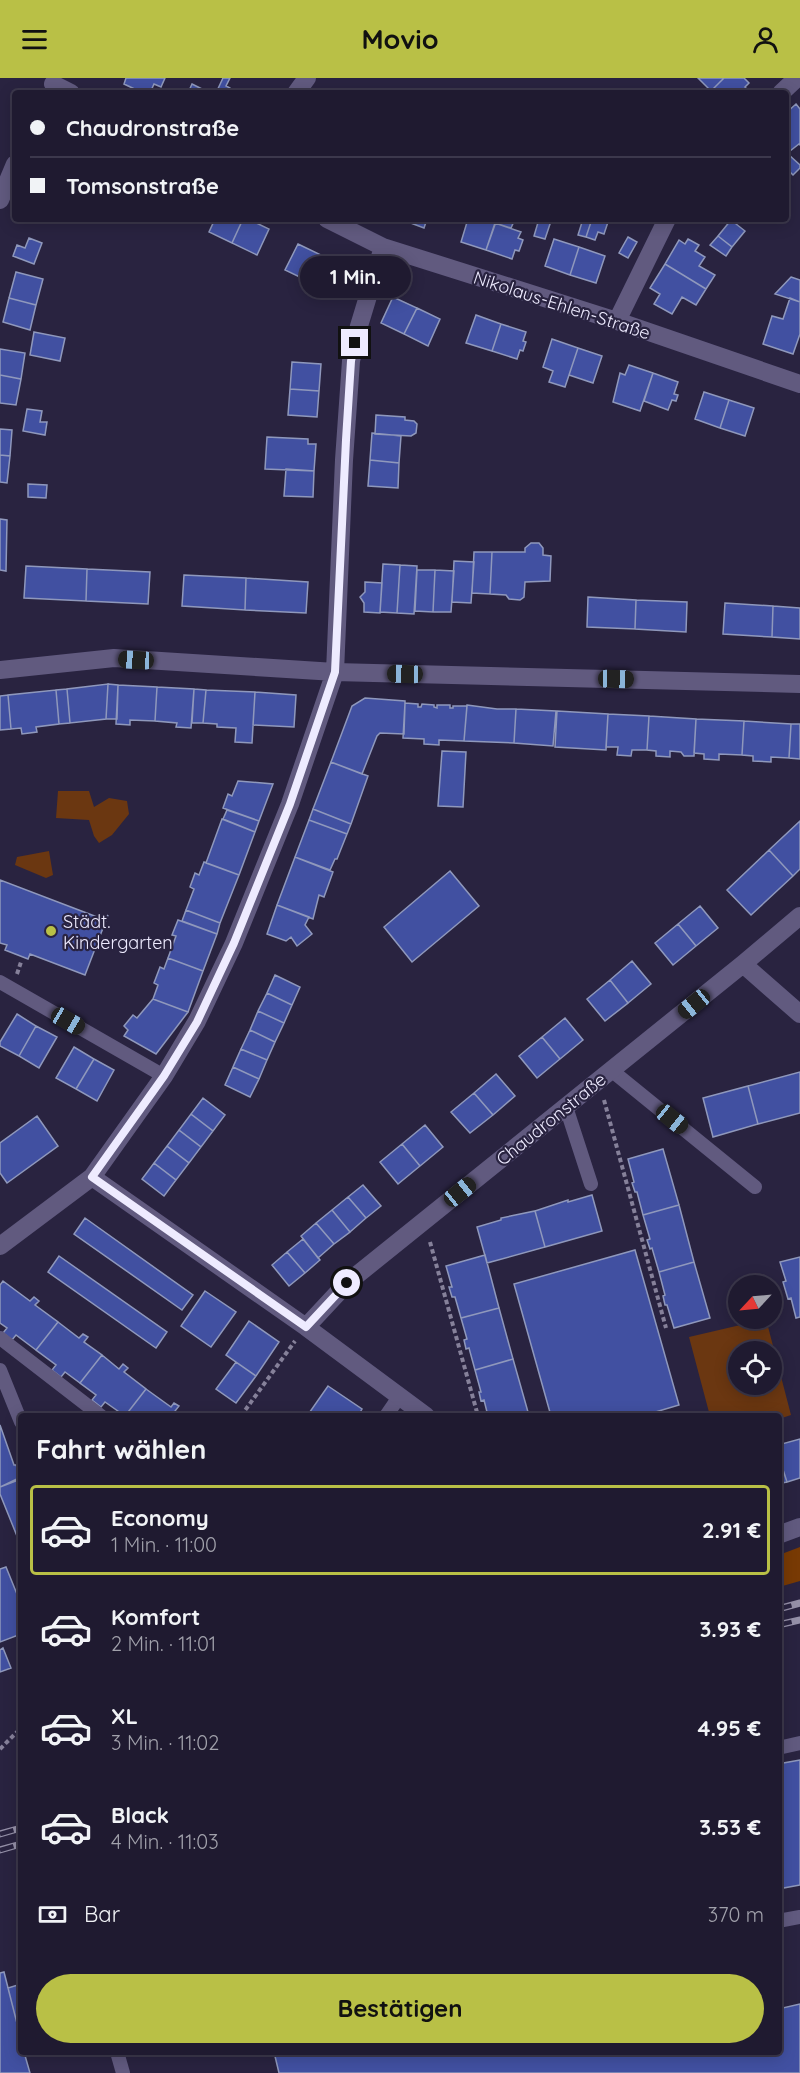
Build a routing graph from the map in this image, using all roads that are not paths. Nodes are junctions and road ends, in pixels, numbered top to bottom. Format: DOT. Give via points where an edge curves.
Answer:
graph roads {
  1 [pos="308,78"];
  2 [pos="797,78"];
  3 [pos="298,90"];
  4 [pos="784,90"];
  5 [pos="12,171"];
  6 [pos="0,200"];
  7 [pos="333,222"];
  8 [pos="666,222"];
  9 [pos="383,247"];
  10 [pos="617,321"];
  11 [pos="800,384"];
  12 [pos="0,669"];
  13 [pos="335,672"];
  14 [pos="800,684"];
  15 [pos="800,916"];
  16 [pos="743,964"];
  17 [pos="0,982"];
  18 [pos="800,1014"];
  19 [pos="164,1076"];
  20 [pos="605,1076"];
  21 [pos="566,1107"];
  22 [pos="92,1177"];
  23 [pos="591,1184"];
  24 [pos="756,1187"];
  25 [pos="0,1246"];
  26 [pos="306,1327"];
  27 [pos="0,1338"];
  28 [pos="0,1370"];
  29 [pos="399,1397"];
  30 [pos="97,1413"];
  31 [pos="388,1413"];
  32 [pos="422,1413"];
  33 [pos="18,1415"];
  34 [pos="800,1527"];
  35 [pos="782,1534"];
  36 [pos="800,1743"];
  37 [pos="782,1747"];
  38 [pos="800,1917"];
  39 [pos="782,1920"];
  40 [pos="118,2055"];
  41 [pos="123,2073"];
  1 -- 3 [label="street"];
  2 -- 4 [label="street"];
  5 -- 6 [label="street"];
  7 -- 9 [label="street, Nikolaus-Ehlen-Straße"];
  8 -- 10 [label="street"];
  9 -- 10 [label="street, Nikolaus-Ehlen-Straße"];
  9 -- 13 [label="street" via="351,361"];
  10 -- 11 [label="street, Nikolaus-Ehlen-Straße"];
  12 -- 13 [label="street" via="114,658"];
  13 -- 14 [label="street"];
  13 -- 19 [label="street" via="290,804 234,943 197,1022"];
  15 -- 16 [label="street, Chaudronstraße"];
  16 -- 18 [label="street"];
  16 -- 20 [label="street, Chaudronstraße"];
  17 -- 19 [label="lane"];
  19 -- 22 [label="street"];
  20 -- 21 [label="street, Chaudronstraße"];
  20 -- 24 [label="lane"];
  21 -- 23 [label="lane"];
  21 -- 26 [label="street, Chaudronstraße" via="347,1283"];
  22 -- 25 [label="street"];
  22 -- 26 [label="street"];
  26 -- 29 [label="street"];
  27 -- 30 [label="lane"];
  28 -- 33 [label="lane"];
  29 -- 31 [label="lane"];
  29 -- 32 [label="street"];
  34 -- 35 [label="street"];
  36 -- 37 [label="lane"];
  38 -- 39 [label="lane"];
  40 -- 41 [label="lane"];
}
